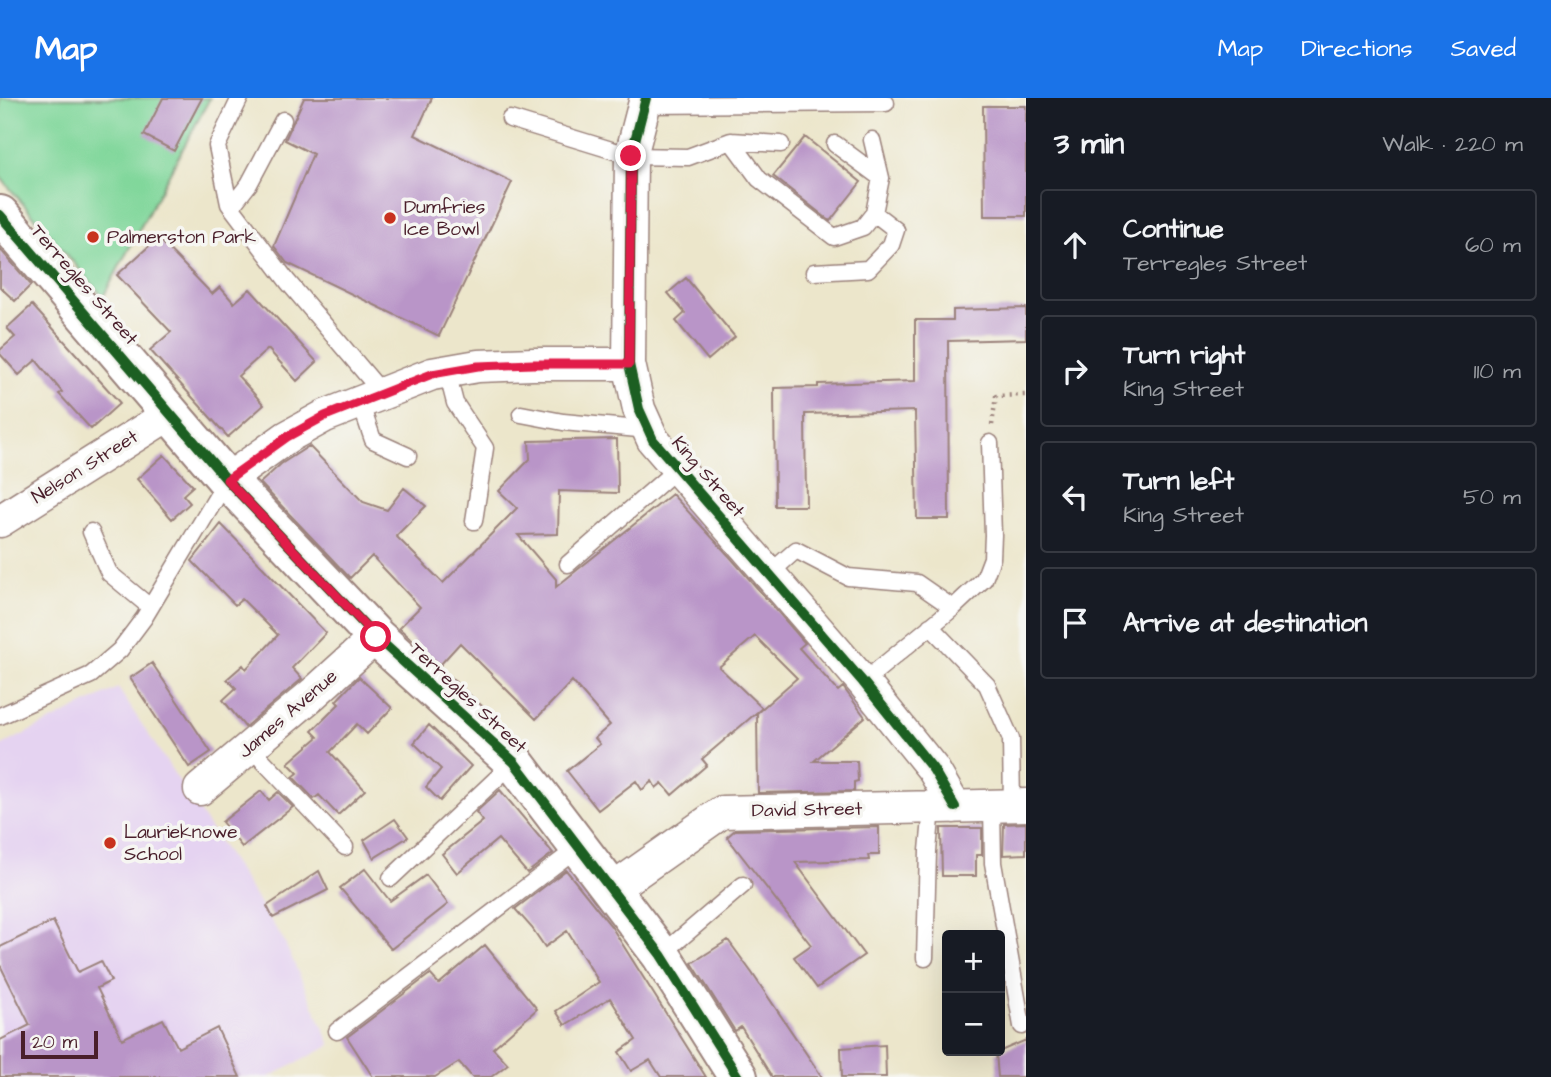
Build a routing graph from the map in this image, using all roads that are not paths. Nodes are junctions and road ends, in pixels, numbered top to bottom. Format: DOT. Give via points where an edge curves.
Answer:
graph roads {
  1 [pos="240,98"];
  2 [pos="645,101"];
  3 [pos="886,103"];
  4 [pos="510,119"];
  5 [pos="282,120"];
  6 [pos="872,140"];
  7 [pos="731,141"];
  8 [pos="781,144"];
  9 [pos="835,144"];
  10 [pos="631,156"];
  11 [pos="881,178"];
  12 [pos="231,207"];
  13 [pos="874,213"];
  14 [pos="0,215"];
  15 [pos="814,272"];
  16 [pos="629,364"];
  17 [pos="447,372"];
  18 [pos="371,398"];
  19 [pos="171,413"];
  20 [pos="522,414"];
  21 [pos="649,430"];
  22 [pos="990,443"];
  23 [pos="408,456"];
  24 [pos="678,468"];
  25 [pos="227,480"];
  26 [pos="0,521"];
  27 [pos="474,521"];
  28 [pos="91,532"];
  29 [pos="568,564"];
  30 [pos="769,574"];
  31 [pos="150,607"];
  32 [pos="953,608"];
  33 [pos="930,626"];
  34 [pos="376,637"];
  35 [pos="863,682"];
  36 [pos="0,716"];
  37 [pos="250,747"];
  38 [pos="514,762"];
  39 [pos="200,789"];
  40 [pos="1010,806"];
  41 [pos="944,807"];
  42 [pos="580,846"];
  43 [pos="345,847"];
  44 [pos="391,878"];
  45 [pos="743,885"];
  46 [pos="613,889"];
  47 [pos="661,955"];
  48 [pos="925,958"];
  49 [pos="1022,1026"];
  50 [pos="337,1031"];
  51 [pos="738,1077"];
  1 -- 12 [label="lane" via="217,146"];
  2 -- 3 [label="lane"];
  2 -- 10 [label="street, King Street"];
  4 -- 10 [label="lane"];
  5 -- 12 [label="lane" via="249,184"];
  6 -- 11 [label="lane"];
  7 -- 8 [label="lane"];
  7 -- 10 [label="lane" via="688,157"];
  7 -- 13 [label="lane" via="759,179 834,237 863,227"];
  9 -- 11 [label="lane"];
  10 -- 16 [label="street, King Street"];
  11 -- 13 [label="lane"];
  12 -- 18 [label="lane"];
  13 -- 15 [label="lane" via="896,230 891,245 868,269"];
  14 -- 19 [label="street, Terregles Street"];
  16 -- 17 [label="street" via="478,366"];
  16 -- 21 [label="street, King Street"];
  17 -- 18 [label="street"];
  17 -- 27 [label="lane" via="455,402 485,448"];
  18 -- 23 [label="lane" via="373,440"];
  18 -- 25 [label="street" via="287,437"];
  19 -- 25 [label="street, Terregles Street"];
  19 -- 26 [label="street, Nelson Street"];
  20 -- 21 [label="lane"];
  21 -- 24 [label="street, King Street"];
  22 -- 32 [label="lane" via="992,558 984,579"];
  24 -- 29 [label="lane"];
  24 -- 30 [label="street, King Street"];
  25 -- 31 [label="lane"];
  25 -- 34 [label="street, Terregles Street"];
  28 -- 31 [label="lane" via="109,573"];
  30 -- 32 [label="lane" via="796,550 848,577 917,583"];
  30 -- 35 [label="street, King Street"];
  31 -- 36 [label="lane" via="120,650 91,675"];
  32 -- 33 [label="lane"];
  33 -- 35 [label="lane"];
  33 -- 40 [label="lane" via="987,685 1011,740"];
  34 -- 37 [label="street, James Avenue"];
  34 -- 38 [label="street, Terregles Street"];
  35 -- 41 [label="street, King Street" via="933,769"];
  37 -- 39 [label="street, James Avenue"];
  37 -- 43 [label="lane"];
  38 -- 42 [label="street, Terregles Street"];
  38 -- 44 [label="lane"];
  40 -- 41 [label="street, David Street"];
  40 -- 49 [label="lane" via="993,863"];
  41 -- 46 [label="street, David Street" via="722,813"];
  41 -- 48 [label="lane" via="928,851"];
  42 -- 46 [label="street, Terregles Street"];
  42 -- 50 [label="lane"];
  45 -- 47 [label="lane"];
  46 -- 47 [label="street, Terregles Street"];
  47 -- 51 [label="street, Terregles Street"];
}
